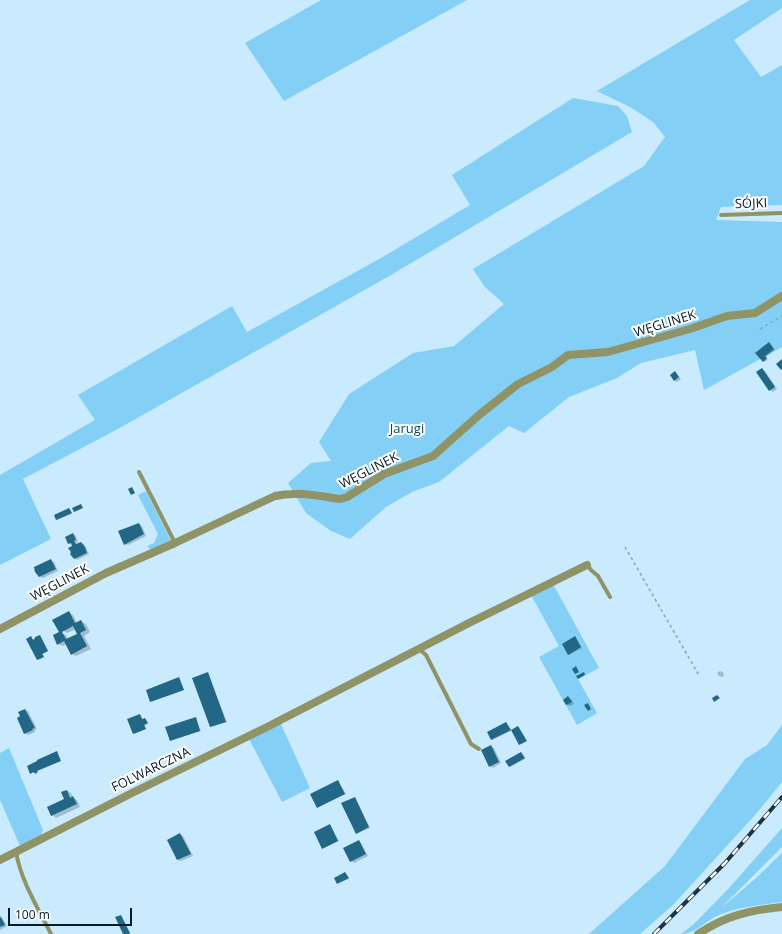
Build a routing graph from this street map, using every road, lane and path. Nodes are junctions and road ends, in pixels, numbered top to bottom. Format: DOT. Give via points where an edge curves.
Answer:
graph roads {
  1 [pos="782,213"];
  2 [pos="721,215"];
  3 [pos="782,296"];
  4 [pos="782,316"];
  5 [pos="760,329"];
  6 [pos="139,472"];
  7 [pos="175,542"];
  8 [pos="625,547"];
  9 [pos="587,565"];
  10 [pos="610,597"];
  11 [pos="0,629"];
  12 [pos="419,649"];
  13 [pos="700,678"];
  14 [pos="479,749"];
  15 [pos="16,852"];
  16 [pos="0,860"];
  17 [pos="782,907"];
  18 [pos="51,934"];
  19 [pos="698,934"];
  1 -- 2 [label="lane, SÓJKI"];
  3 -- 7 [label="street, WĘGLINEK" via="755,313 727,316 608,352 568,355 552,367 518,384 433,456 384,474 347,497 340,499 296,494 275,496"];
  4 -- 5 [label="path"];
  6 -- 7 [label="lane"];
  7 -- 11 [label="street, WĘGLINEK" via="106,573"];
  8 -- 13 [label="path"];
  9 -- 10 [label="lane" via="598,576"];
  9 -- 12 [label="street, FOLWARCZNA"];
  12 -- 14 [label="lane" via="426,655 471,744"];
  12 -- 15 [label="street, FOLWARCZNA"];
  15 -- 16 [label="street, FOLWARCZNA"];
  15 -- 18 [label="lane" via="22,877"];
  17 -- 19 [label="street" via="732,916 716,922"];
}
